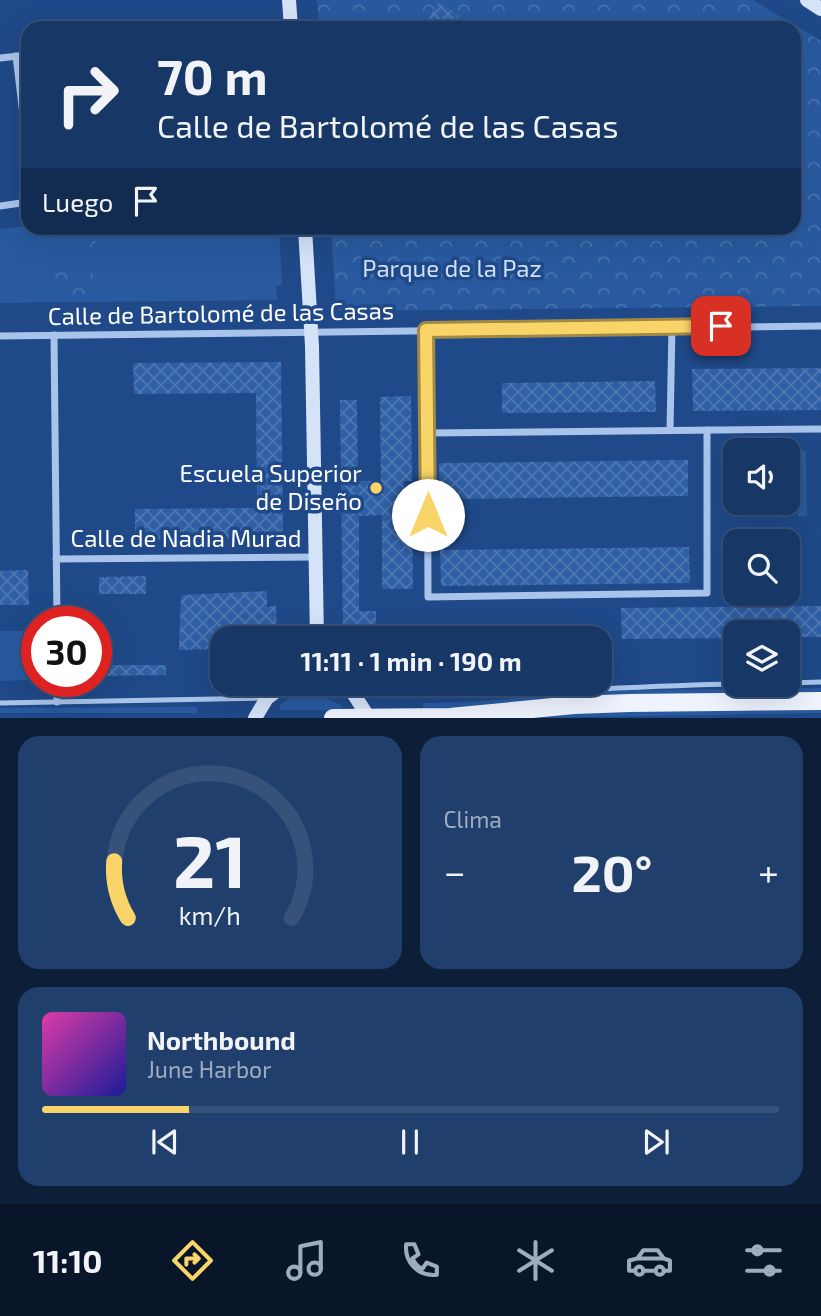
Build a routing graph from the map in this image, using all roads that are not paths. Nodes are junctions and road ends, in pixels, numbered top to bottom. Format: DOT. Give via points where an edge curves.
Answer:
graph roads {
  1 [pos="289,0"];
  2 [pos="807,0"];
  3 [pos="821,9"];
  4 [pos="291,21"];
  5 [pos="16,56"];
  6 [pos="21,56"];
  7 [pos="0,58"];
  8 [pos="21,98"];
  9 [pos="21,203"];
  10 [pos="0,206"];
  11 [pos="305,235"];
  12 [pos="672,326"];
  13 [pos="821,326"];
  14 [pos="426,330"];
  15 [pos="311,332"];
  16 [pos="54,335"];
  17 [pos="0,336"];
  18 [pos="821,429"];
  19 [pos="670,430"];
  20 [pos="707,430"];
  21 [pos="427,433"];
  22 [pos="316,557"];
  23 [pos="56,559"];
  24 [pos="57,606"];
  25 [pos="317,626"];
  26 [pos="821,682"];
  27 [pos="800,683"];
  28 [pos="723,684"];
  29 [pos="612,687"];
  30 [pos="270,696"];
  31 [pos="355,696"];
  32 [pos="57,697"];
  33 [pos="267,698"];
  34 [pos="821,701"];
  35 [pos="57,702"];
  36 [pos="0,703"];
  37 [pos="369,717"];
  38 [pos="255,718"];
  39 [pos="333,718"];
  1 -- 4 [label="street"];
  2 -- 3 [label="street"];
  5 -- 6 [label="street"];
  5 -- 7 [label="street"];
  5 -- 8 [label="street"];
  9 -- 10 [label="street"];
  11 -- 15 [label="street"];
  12 -- 13 [label="street, Calle de Bartolomé de las Casas"];
  12 -- 14 [label="street, Calle de Bartolomé de las Casas"];
  12 -- 19 [label="street"];
  14 -- 15 [label="street, Calle de Bartolomé de las Casas"];
  14 -- 21 [label="street"];
  15 -- 16 [label="street, Calle de Bartolomé de las Casas"];
  15 -- 22 [label="street"];
  16 -- 17 [label="street, Calle de Bartolomé de las Casas"];
  16 -- 23 [label="street"];
  18 -- 20 [label="street"];
  19 -- 20 [label="street"];
  19 -- 21 [label="street"];
  20 -- 21 [label="street" via="707,593 442,597 428,597"];
  22 -- 23 [label="street, Calle de Nadia Murad"];
  22 -- 25 [label="street"];
  23 -- 24 [label="street"];
  26 -- 27 [label="lane"];
  28 -- 29 [label="lane"];
  30 -- 33 [label="street"];
  31 -- 37 [label="street"];
  32 -- 35 [label="street"];
  33 -- 35 [label="lane"];
  33 -- 38 [label="street"];
  34 -- 37 [label="main road" via="588,704 450,717"];
  35 -- 36 [label="lane"];
  37 -- 39 [label="main road"];
}
